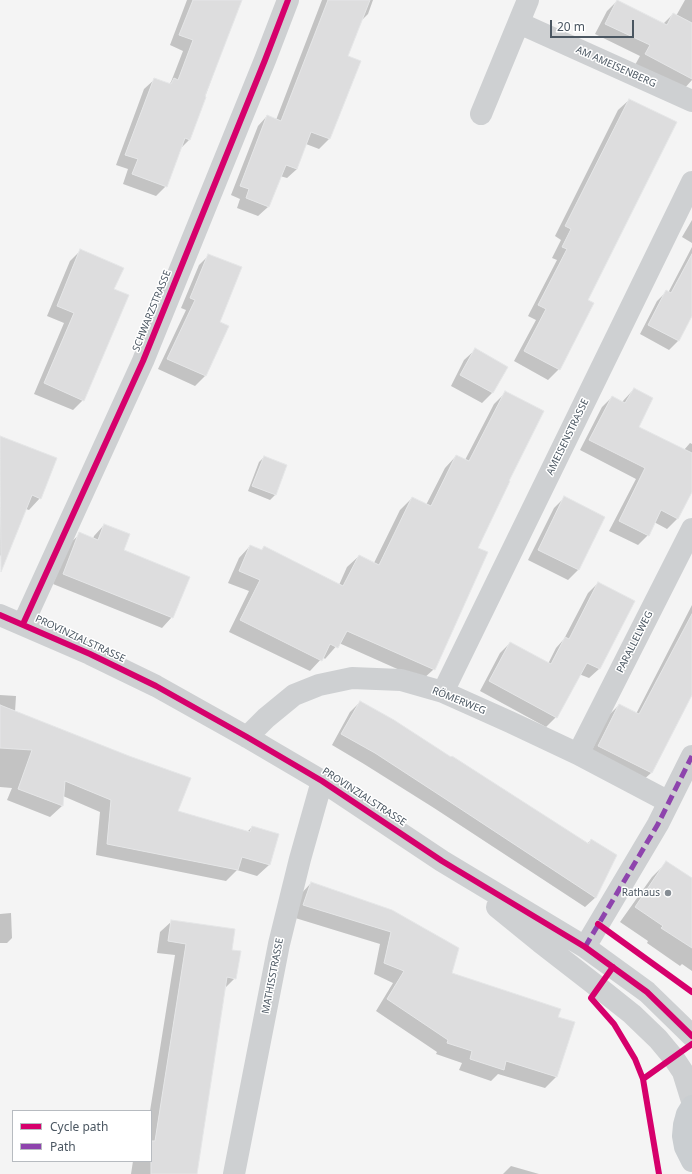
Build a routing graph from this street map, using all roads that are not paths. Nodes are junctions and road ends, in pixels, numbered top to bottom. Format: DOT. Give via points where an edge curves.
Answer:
graph roads {
  1 [pos="288,0"];
  2 [pos="528,0"];
  3 [pos="519,23"];
  4 [pos="692,101"];
  5 [pos="481,114"];
  6 [pos="692,182"];
  7 [pos="692,530"];
  8 [pos="0,615"];
  9 [pos="23,624"];
  10 [pos="443,692"];
  11 [pos="248,737"];
  12 [pos="578,754"];
  13 [pos="692,756"];
  14 [pos="322,781"];
  15 [pos="669,802"];
  16 [pos="442,861"];
  17 [pos="585,947"];
  18 [pos="692,1036"];
  19 [pos="692,1101"];
  20 [pos="692,1106"];
  21 [pos="692,1161"];
  22 [pos="234,1174"];
  1 -- 9 [label="street, SCHWARZSTRASSE" via="143,361"];
  2 -- 3 [label="street"];
  3 -- 4 [label="street, AM AMEISENBERG"];
  3 -- 5 [label="street"];
  6 -- 10 [label="street, AMEISENSTRASSE"];
  7 -- 12 [label="street, PARALLELWEG"];
  8 -- 9 [label="street, PROVINZIALSTRASSE"];
  9 -- 11 [label="street, PROVINZIALSTRASSE" via="156,686"];
  10 -- 11 [label="street, RÖMERWEG" via="401,680 352,678 319,685 294,695"];
  10 -- 12 [label="street, RÖMERWEG"];
  11 -- 14 [label="street, PROVINZIALSTRASSE"];
  12 -- 15 [label="street, RÖMERWEG"];
  13 -- 15 [label="street"];
  14 -- 16 [label="street, PROVINZIALSTRASSE"];
  14 -- 22 [label="street, MATHISSTRASSE" via="279,944"];
  15 -- 17 [label="street"];
  16 -- 17 [label="street, PROVINZIALSTRASSE"];
  16 -- 19 [label="street, PROVINZIALSTRASSE" via="658,1039 683,1072"];
  17 -- 18 [label="street, PROVINZIALSTRASSE" via="647,992"];
  20 -- 21 [label="main road" via="687,1114 683,1136"];
}
